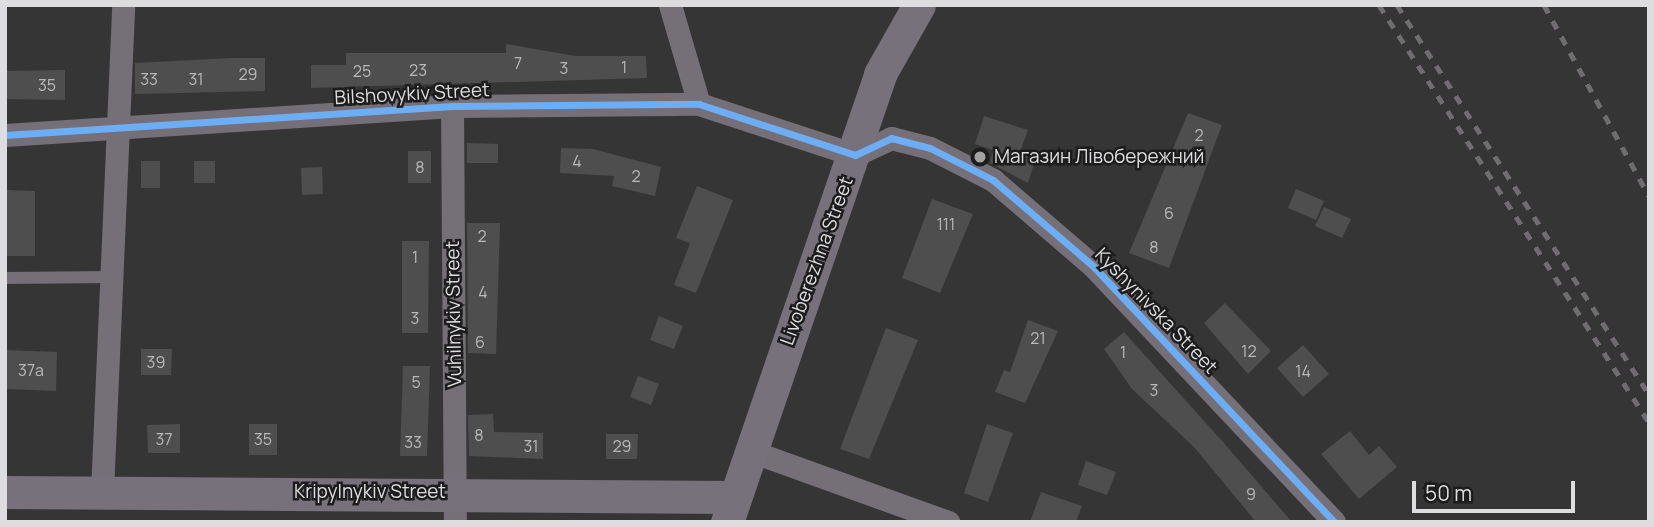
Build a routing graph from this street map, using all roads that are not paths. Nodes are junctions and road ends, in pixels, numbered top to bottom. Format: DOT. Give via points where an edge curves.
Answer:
graph roads {
  1 [pos="123,5"];
  2 [pos="670,5"];
  3 [pos="919,5"];
  4 [pos="699,104"];
  5 [pos="452,106"];
  6 [pos="117,129"];
  7 [pos="5,135"];
  8 [pos="855,155"];
  9 [pos="112,277"];
  10 [pos="5,278"];
  11 [pos="748,450"];
  12 [pos="5,492"];
  13 [pos="102,492"];
  14 [pos="455,507"];
  15 [pos="730,509"];
  16 [pos="948,522"];
  17 [pos="1334,522"];
  1 -- 6 [label="street"];
  2 -- 4 [label="street"];
  3 -- 8 [label="street, Livoberezhna Street" via="880,74"];
  4 -- 5 [label="street, Bilshovykiv Street"];
  4 -- 8 [label="street, Bilshovykiv Street"];
  5 -- 6 [label="street, Bilshovykiv Street"];
  5 -- 14 [label="street, Vuhilnykiv Street"];
  6 -- 7 [label="street, Bilshovykiv Street"];
  6 -- 9 [label="street"];
  8 -- 11 [label="street, Livoberezhna Street"];
  8 -- 17 [label="street, Kyshynivska Street" via="891,138 930,148 993,180 1094,267"];
  9 -- 10 [label="lane"];
  9 -- 13 [label="street"];
  11 -- 15 [label="street, Livoberezhna Street"];
  11 -- 16 [label="street"];
  12 -- 13 [label="street, Kripylnykiv Street"];
  13 -- 14 [label="street, Kripylnykiv Street"];
  14 -- 15 [label="street, Kripylnykiv Street"];
}
